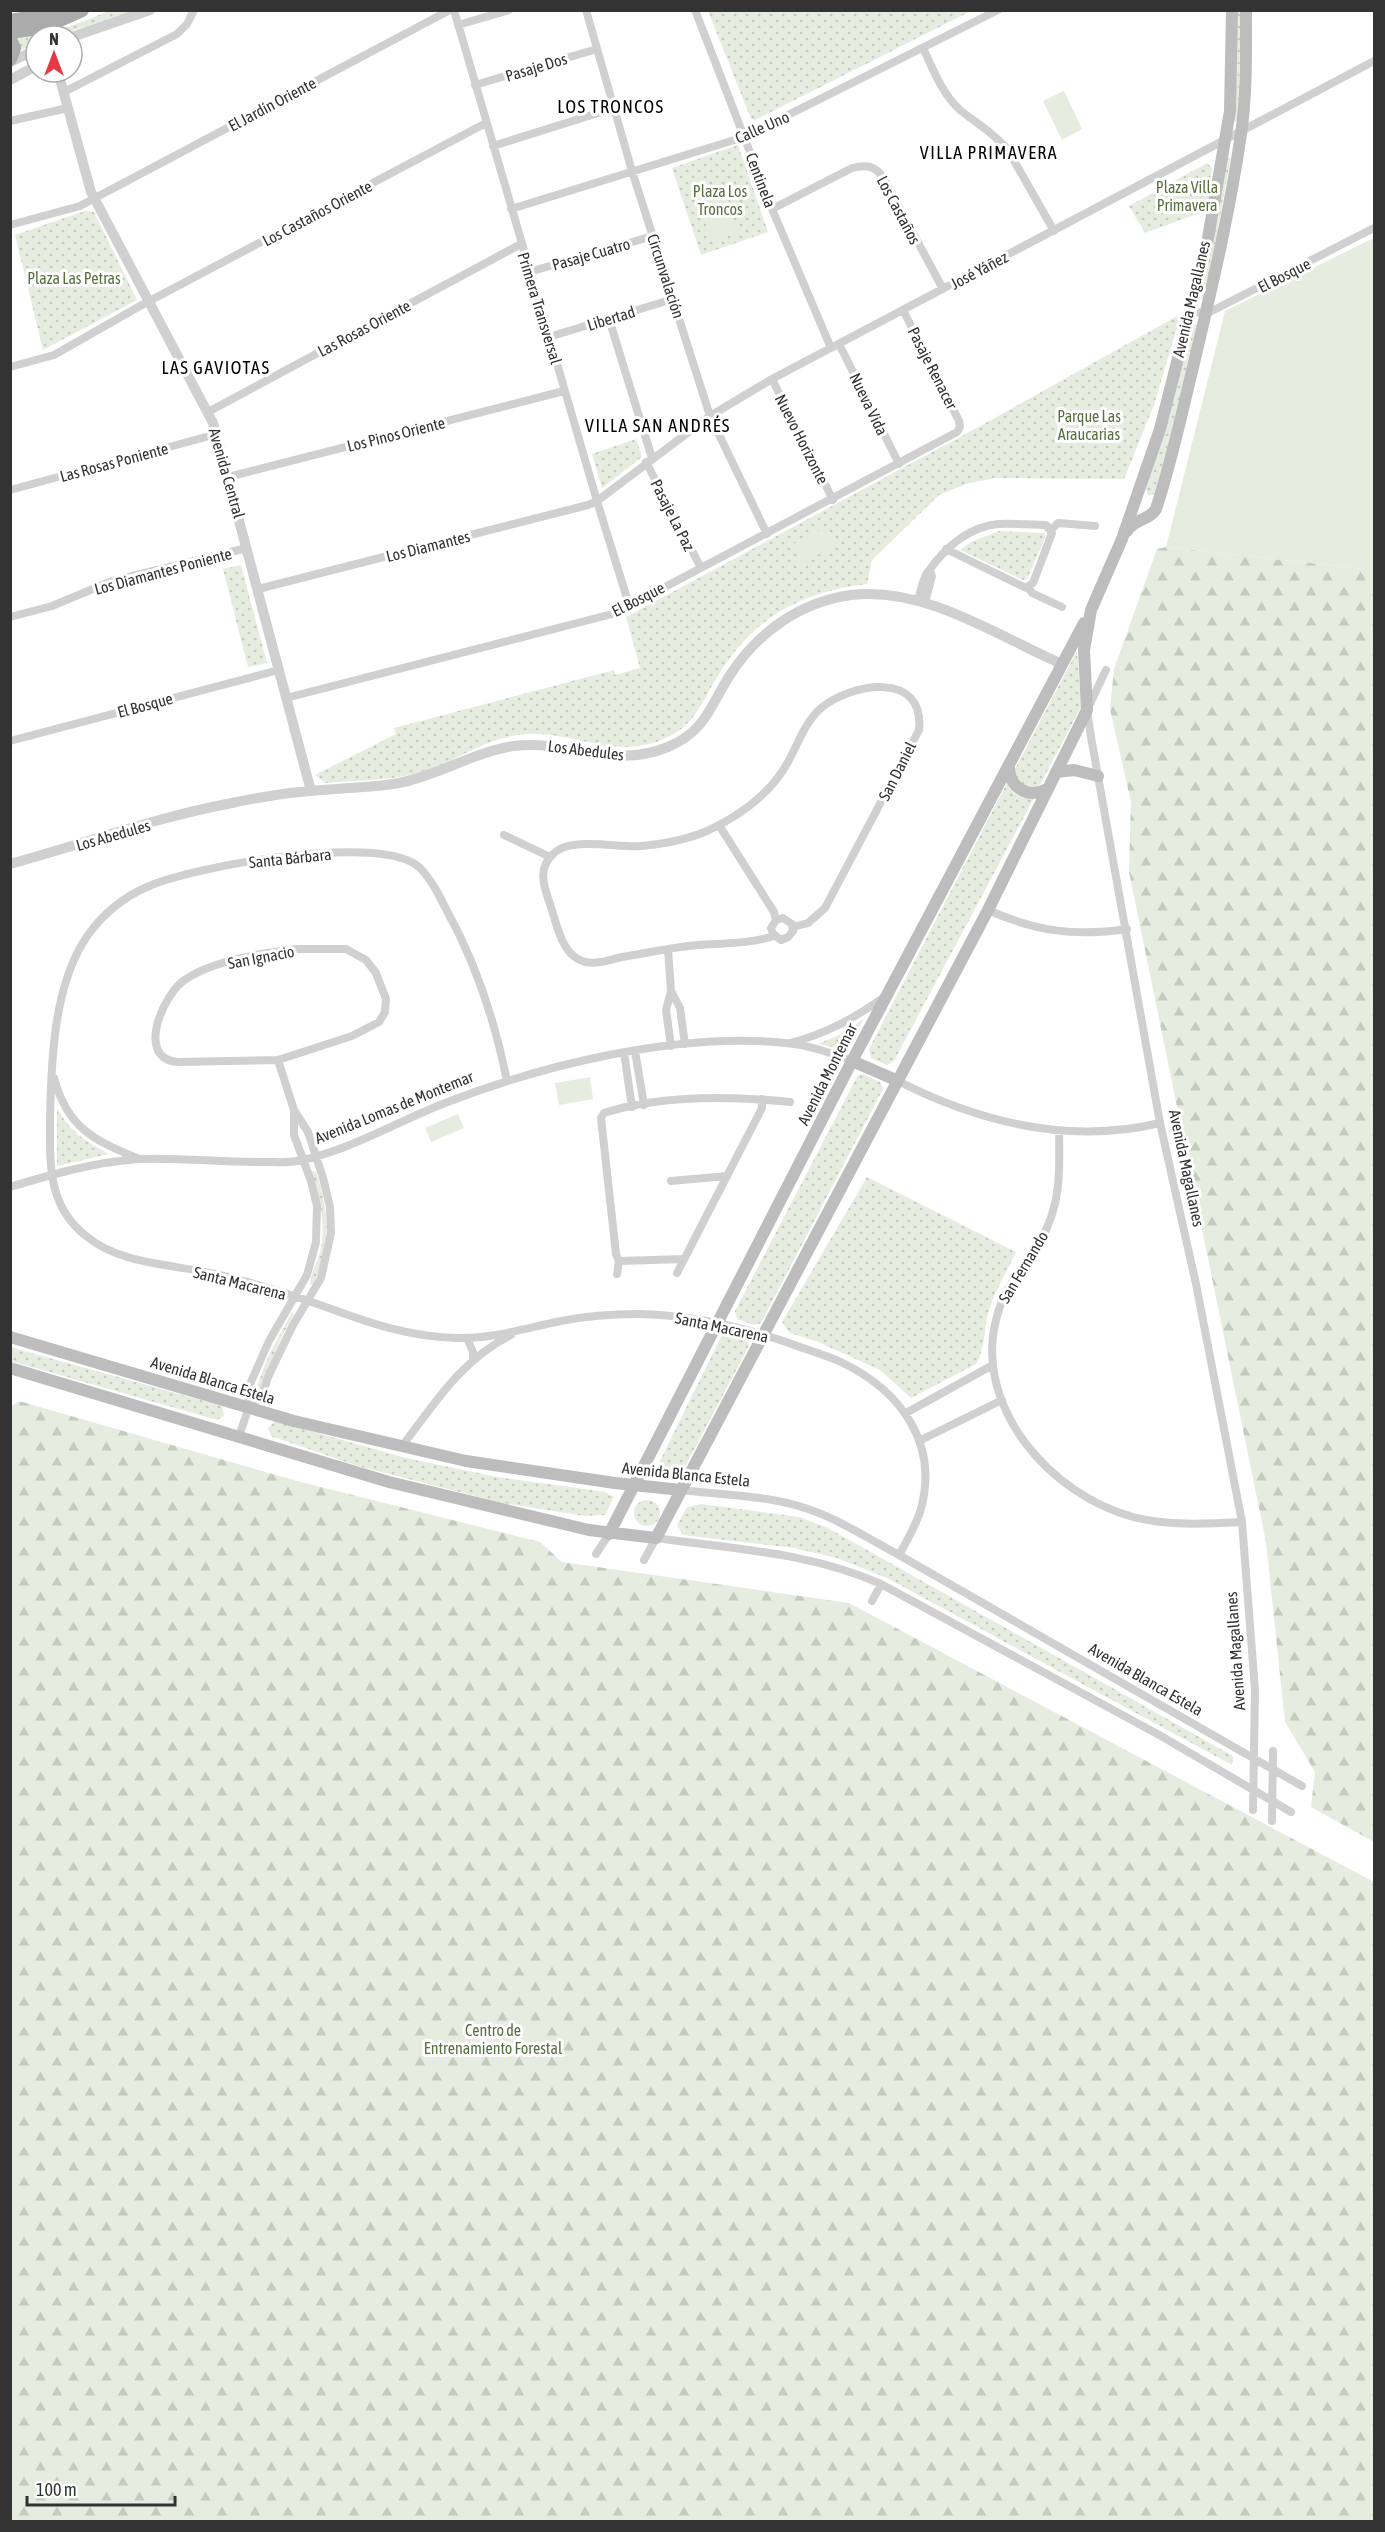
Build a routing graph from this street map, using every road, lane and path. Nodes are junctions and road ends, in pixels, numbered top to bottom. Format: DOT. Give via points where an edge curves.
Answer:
graph roads {
  1 [pos="58,10"];
  2 [pos="82,10"];
  3 [pos="150,10"];
  4 [pos="194,10"];
  5 [pos="452,10"];
  6 [pos="509,10"];
  7 [pos="586,10"];
  8 [pos="695,10"];
  9 [pos="998,10"];
  10 [pos="1232,10"];
  11 [pos="1246,10"];
  12 [pos="42,18"];
  13 [pos="10,21"];
  14 [pos="112,23"];
  15 [pos="458,25"];
  16 [pos="10,32"];
  17 [pos="84,33"];
  18 [pos="84,38"];
  19 [pos="10,39"];
  20 [pos="923,48"];
  21 [pos="597,49"];
  22 [pos="24,55"];
  23 [pos="1374,60"];
  24 [pos="10,61"];
  25 [pos="24,72"];
  26 [pos="10,80"];
  27 [pos="62,84"];
  28 [pos="475,85"];
  29 [pos="64,92"];
  30 [pos="68,108"];
  31 [pos="614,108"];
  32 [pos="10,121"];
  33 [pos="486,123"];
  34 [pos="1241,133"];
  35 [pos="744,137"];
  36 [pos="1226,141"];
  37 [pos="493,146"];
  38 [pos="632,171"];
  39 [pos="95,198"];
  40 [pos="511,209"];
  41 [pos="772,209"];
  42 [pos="10,225"];
  43 [pos="1374,228"];
  44 [pos="1054,231"];
  45 [pos="653,236"];
  46 [pos="521,243"];
  47 [pos="529,272"];
  48 [pos="943,289"];
  49 [pos="673,299"];
  50 [pos="148,303"];
  51 [pos="903,310"];
  52 [pos="1191,311"];
  53 [pos="1206,314"];
  54 [pos="609,319"];
  55 [pos="549,337"];
  56 [pos="835,346"];
  57 [pos="10,367"];
  58 [pos="772,379"];
  59 [pos="564,391"];
  60 [pos="208,412"];
  61 [pos="710,416"];
  62 [pos="960,427"];
  63 [pos="217,434"];
  64 [pos="649,460"];
  65 [pos="899,464"];
  66 [pos="228,477"];
  67 [pos="1140,486"];
  68 [pos="10,490"];
  69 [pos="833,500"];
  70 [pos="597,501"];
  71 [pos="1158,502"];
  72 [pos="1095,526"];
  73 [pos="1051,530"];
  74 [pos="767,534"];
  75 [pos="1122,539"];
  76 [pos="247,548"];
  77 [pos="946,549"];
  78 [pos="700,568"];
  79 [pos="1028,587"];
  80 [pos="258,589"];
  81 [pos="921,601"];
  82 [pos="629,605"];
  83 [pos="1062,607"];
  84 [pos="1090,610"];
  85 [pos="10,616"];
  86 [pos="1062,664"];
  87 [pos="279,670"];
  88 [pos="1106,670"];
  89 [pos="286,698"];
  90 [pos="1087,710"];
  91 [pos="10,741"];
  92 [pos="1009,766"];
  93 [pos="1056,772"];
  94 [pos="1098,776"];
  95 [pos="1047,789"];
  96 [pos="311,791"];
  97 [pos="718,825"];
  98 [pos="504,836"];
  99 [pos="550,857"];
  100 [pos="10,864"];
  101 [pos="988,910"];
  102 [pos="776,920"];
  103 [pos="793,927"];
  104 [pos="1126,929"];
  105 [pos="774,936"];
  106 [pos="668,949"];
  107 [pos="671,991"];
  108 [pos="886,996"];
  109 [pos="788,1043"];
  110 [pos="685,1044"];
  111 [pos="670,1046"];
  112 [pos="635,1051"];
  113 [pos="624,1053"];
  114 [pos="278,1060"];
  115 [pos="852,1061"];
  116 [pos="52,1071"];
  117 [pos="896,1080"];
  118 [pos="507,1081"];
  119 [pos="762,1099"];
  120 [pos="790,1102"];
  121 [pos="644,1105"];
  122 [pos="632,1107"];
  123 [pos="294,1110"];
  124 [pos="1160,1123"];
  125 [pos="1059,1131"];
  126 [pos="316,1156"];
  127 [pos="140,1159"];
  128 [pos="303,1160"];
  129 [pos="52,1175"];
  130 [pos="727,1176"];
  131 [pos="671,1181"];
  132 [pos="10,1187"];
  133 [pos="684,1259"];
  134 [pos="619,1261"];
  135 [pos="677,1273"];
  136 [pos="617,1274"];
  137 [pos="295,1297"];
  138 [pos="309,1301"];
  139 [pos="718,1323"];
  140 [pos="516,1332"];
  141 [pos="764,1334"];
  142 [pos="10,1337"];
  143 [pos="466,1338"];
  144 [pos="472,1361"];
  145 [pos="991,1366"];
  146 [pos="10,1368"];
  147 [pos="1002,1400"];
  148 [pos="249,1407"];
  149 [pos="906,1413"];
  150 [pos="239,1436"];
  151 [pos="920,1441"];
  152 [pos="403,1445"];
  153 [pos="635,1484"];
  154 [pos="681,1490"];
  155 [pos="1242,1522"];
  156 [pos="609,1534"];
  157 [pos="656,1538"];
  158 [pos="596,1554"];
  159 [pos="899,1555"];
  160 [pos="644,1560"];
  161 [pos="881,1584"];
  162 [pos="872,1601"];
  163 [pos="1274,1751"];
  164 [pos="1255,1761"];
  165 [pos="1273,1771"];
  166 [pos="1302,1786"];
  167 [pos="1254,1789"];
  168 [pos="1272,1801"];
  169 [pos="1253,1810"];
  170 [pos="1291,1812"];
  171 [pos="1272,1821"];
  1 -- 12 [label="main road"];
  2 -- 12 [label="main road"];
  3 -- 14 [label="street"];
  4 -- 29 [label="street" via="177,34"];
  5 -- 15 [label="street, Primera Transversal"];
  5 -- 39 [label="street, El Jardín Oriente"];
  6 -- 15 [label="street"];
  7 -- 21 [label="street, Circunvalación"];
  8 -- 35 [label="street, Centinela"];
  9 -- 20 [label="street, Calle Uno"];
  10 -- 36 [label="main road, Avenida Magallanes"];
  11 -- 34 [label="main road, Avenida Magallanes"];
  12 -- 13 [label="main road"];
  12 -- 16 [label="main road"];
  14 -- 17 [label="street"];
  14 -- 18 [label="street"];
  15 -- 28 [label="street, Primera Transversal"];
  19 -- 24 [label="main road" via="14,48"];
  20 -- 35 [label="street, Calle Uno"];
  20 -- 44 [label="street" via="951,101 1008,150"];
  21 -- 28 [label="street, Pasaje Dos"];
  21 -- 31 [label="street, Circunvalación"];
  22 -- 24 [label="street"];
  23 -- 34 [label="street, José Yáñez"];
  25 -- 26 [label="street"];
  27 -- 29 [label="street, Avenida Central"];
  28 -- 33 [label="street, Primera Transversal"];
  29 -- 30 [label="street, Avenida Central"];
  30 -- 32 [label="street"];
  30 -- 39 [label="street, Avenida Central"];
  31 -- 37 [label="street"];
  31 -- 38 [label="street, Circunvalación"];
  33 -- 37 [label="street, Primera Transversal"];
  33 -- 50 [label="street, Los Castaños Oriente"];
  34 -- 36 [label="street, José Yáñez"];
  34 -- 53 [label="main road, Avenida Magallanes"];
  35 -- 38 [label="street, Calle Uno"];
  35 -- 41 [label="street, Centinela"];
  36 -- 44 [label="street, José Yáñez"];
  36 -- 52 [label="main road, Avenida Magallanes"];
  37 -- 40 [label="street, Primera Transversal"];
  38 -- 40 [label="street, Calle Uno"];
  38 -- 45 [label="street, Circunvalación"];
  39 -- 42 [label="street, El Jardín Oriente" via="80,206"];
  39 -- 50 [label="street, Avenida Central"];
  40 -- 46 [label="street, Primera Transversal"];
  41 -- 48 [label="street, Los Castaños" via="852,168 875,168"];
  41 -- 56 [label="street, Centinela"];
  43 -- 53 [label="street, El Bosque"];
  44 -- 48 [label="street, José Yáñez"];
  45 -- 47 [label="street, Pasaje Cuatro"];
  45 -- 49 [label="street, Circunvalación"];
  46 -- 47 [label="street, Primera Transversal"];
  46 -- 60 [label="street, Las Rosas Oriente"];
  47 -- 55 [label="street, Primera Transversal"];
  48 -- 51 [label="street, José Yáñez"];
  49 -- 54 [label="street, Libertad"];
  49 -- 61 [label="street, Circunvalación"];
  50 -- 57 [label="street, Los Castaños Oriente" via="54,355"];
  50 -- 60 [label="street, Avenida Central"];
  51 -- 56 [label="street, José Yáñez"];
  51 -- 62 [label="street, Pasaje Renacer"];
  52 -- 53 [label="street"];
  52 -- 67 [label="main road, Avenida Magallanes" via="1160,429"];
  53 -- 71 [label="main road, Avenida Magallanes"];
  54 -- 55 [label="street, Libertad"];
  54 -- 64 [label="street, Pasaje La Paz"];
  55 -- 59 [label="street, Primera Transversal"];
  56 -- 58 [label="street, José Yáñez"];
  56 -- 65 [label="street, Nueva Vida"];
  58 -- 61 [label="street, José Yáñez"];
  58 -- 69 [label="street, Nuevo Horizonte"];
  59 -- 66 [label="street, Los Pinos Oriente"];
  59 -- 70 [label="street, Primera Transversal"];
  60 -- 63 [label="street, Avenida Central"];
  61 -- 64 [label="street, José Yáñez"];
  61 -- 74 [label="street, Circunvalación"];
  62 -- 65 [label="street, El Bosque"];
  63 -- 66 [label="street, Avenida Central"];
  63 -- 68 [label="street, Las Rosas Poniente"];
  64 -- 70 [label="street, José Yáñez"];
  64 -- 78 [label="street, Pasaje La Paz"];
  65 -- 69 [label="street, El Bosque"];
  66 -- 76 [label="street, Avenida Central"];
  67 -- 71 [label="main road" via="1142,498"];
  67 -- 75 [label="main road, Avenida Magallanes"];
  69 -- 74 [label="street, El Bosque"];
  70 -- 80 [label="street, Los Diamantes"];
  70 -- 82 [label="street, Primera Transversal"];
  71 -- 75 [label="main road, Avenida Magallanes" via="1152,515 1133,523"];
  72 -- 73 [label="street" via="1058,523"];
  73 -- 77 [label="street" via="1046,525 999,524 961,537"];
  73 -- 79 [label="street" via="1052,537"];
  74 -- 78 [label="street, El Bosque"];
  75 -- 84 [label="main road, Avenida Magallanes"];
  76 -- 80 [label="street, Avenida Central"];
  76 -- 85 [label="street, Los Diamantes Poniente" via="112,581 52,606"];
  77 -- 79 [label="street"];
  77 -- 81 [label="street" via="930,570 932,576"];
  78 -- 82 [label="street, El Bosque"];
  79 -- 83 [label="street" via="1032,593"];
  80 -- 87 [label="street, Avenida Central"];
  81 -- 86 [label="street, Los Abedules"];
  81 -- 96 [label="street, Los Abedules" via="879,594 851,596 796,613 750,649 732,672 714,708 696,729 653,752 618,757 556,746 514,746 397,784"];
  82 -- 89 [label="street, El Bosque" via="616,613"];
  84 -- 86 [label="main road, Avenida Montemar"];
  84 -- 90 [label="main road, Avenida Magallanes" via="1084,650"];
  86 -- 92 [label="main road, Avenida Montemar"];
  87 -- 89 [label="street, Avenida Central"];
  87 -- 91 [label="street, El Bosque"];
  88 -- 90 [label="street"];
  89 -- 96 [label="street, Avenida Central"];
  90 -- 93 [label="main road"];
  90 -- 94 [label="street, Avenida Magallanes"];
  92 -- 95 [label="main road" via="1010,777 1020,790 1034,793"];
  92 -- 108 [label="main road, Avenida Montemar"];
  93 -- 94 [label="main road" via="1074,770"];
  93 -- 95 [label="main road"];
  94 -- 104 [label="street, Avenida Magallanes"];
  95 -- 101 [label="main road"];
  96 -- 100 [label="street, Los Abedules" via="225,804"];
  97 -- 99 [label="street, San Daniel" via="688,838 656,844 568,845"];
  97 -- 102 [label="street"];
  97 -- 103 [label="street, San Daniel" via="746,809 770,788 811,718 827,703 846,693 877,687 897,689 914,703 919,730 840,882 820,914"];
  98 -- 99 [label="street"];
  99 -- 106 [label="street, San Daniel" via="543,882 560,934 573,956 594,963"];
  101 -- 104 [label="street" via="1057,932"];
  101 -- 117 [label="main road"];
  102 -- 103 [label="street" via="787,919"];
  102 -- 105 [label="street" via="771,928"];
  103 -- 105 [label="street, San Daniel" via="785,939"];
  104 -- 124 [label="street, Avenida Magallanes"];
  105 -- 106 [label="street, San Daniel" via="758,941"];
  106 -- 107 [label="street"];
  107 -- 110 [label="street" via="680,1008"];
  107 -- 111 [label="street" via="666,1010"];
  108 -- 109 [label="street, Avenida Lomas de Montemar" via="840,1026"];
  108 -- 115 [label="main road, Avenida Montemar"];
  109 -- 110 [label="street, Avenida Lomas de Montemar"];
  109 -- 115 [label="street, Avenida Lomas de Montemar"];
  110 -- 111 [label="street, Avenida Lomas de Montemar"];
  111 -- 112 [label="street, Avenida Lomas de Montemar"];
  112 -- 113 [label="street, Avenida Lomas de Montemar"];
  112 -- 121 [label="street"];
  113 -- 118 [label="street, Avenida Lomas de Montemar"];
  113 -- 122 [label="street"];
  114 -- 114 [label="street, San Ignacio" via="352,1036 379,1022 386,999 366,960 345,949 265,953 186,978 165,1004 155,1039 157,1049 167,1060"];
  114 -- 123 [label="street"];
  115 -- 117 [label="main road, Avenida Lomas de Montemar"];
  115 -- 139 [label="main road, Avenida Montemar"];
  116 -- 118 [label="street, Santa Bárbara" via="70,968 93,929 124,900 162,880 214,868 298,855 382,853 399,856 420,868 445,907 478,976"];
  116 -- 127 [label="street, Santa Bárbara" via="61,1100 83,1131"];
  116 -- 129 [label="street, Santa Bárbara"];
  117 -- 125 [label="street, Avenida Lomas de Montemar" via="960,1109 1009,1123"];
  117 -- 141 [label="main road"];
  118 -- 126 [label="street, Avenida Lomas de Montemar"];
  119 -- 120 [label="street"];
  119 -- 121 [label="street" via="718,1098"];
  119 -- 130 [label="street" via="762,1108"];
  121 -- 122 [label="street"];
  122 -- 134 [label="street" via="602,1118"];
  123 -- 126 [label="street" via="305,1126"];
  123 -- 128 [label="street" via="294,1135"];
  124 -- 125 [label="street, Avenida Lomas de Montemar"];
  124 -- 155 [label="street, Avenida Magallanes"];
  125 -- 145 [label="street, San Fernando" via="1055,1206 1041,1240 1000,1304"];
  126 -- 128 [label="street, Avenida Lomas de Montemar"];
  126 -- 138 [label="street" via="328,1196 331,1233 321,1278"];
  127 -- 128 [label="street, Avenida Lomas de Montemar" via="245,1163"];
  127 -- 129 [label="street, Avenida Lomas de Montemar"];
  128 -- 137 [label="street" via="314,1194 318,1230 311,1264"];
  129 -- 132 [label="street, Avenida Lomas de Montemar"];
  129 -- 137 [label="street, Santa Macarena" via="57,1199 68,1217 99,1246 242,1280"];
  130 -- 131 [label="street"];
  130 -- 133 [label="street"];
  133 -- 134 [label="street"];
  133 -- 135 [label="street"];
  134 -- 136 [label="street"];
  137 -- 138 [label="street, Santa Macarena"];
  137 -- 148 [label="street" via="269,1341 247,1391"];
  138 -- 143 [label="street, Santa Macarena" via="392,1330"];
  138 -- 148 [label="street" via="277,1357 262,1396"];
  139 -- 140 [label="street, Santa Macarena" via="661,1315 612,1315 564,1320"];
  139 -- 141 [label="street, Santa Macarena"];
  139 -- 153 [label="main road, Avenida Montemar"];
  140 -- 143 [label="street, Santa Macarena"];
  140 -- 144 [label="street, Santa Macarena"];
  141 -- 149 [label="street, Santa Macarena" via="852,1368 884,1390"];
  141 -- 154 [label="main road"];
  142 -- 148 [label="main road, Avenida Blanca Estela"];
  143 -- 144 [label="street" via="473,1352"];
  144 -- 152 [label="street, Santa Macarena" via="444,1389"];
  145 -- 147 [label="street, San Fernando"];
  145 -- 149 [label="street"];
  146 -- 150 [label="main road"];
  147 -- 151 [label="street"];
  147 -- 155 [label="street, San Fernando" via="1016,1429 1046,1466 1100,1504 1164,1523"];
  148 -- 150 [label="street"];
  148 -- 152 [label="main road, Avenida Blanca Estela"];
  149 -- 151 [label="street, Santa Macarena"];
  150 -- 156 [label="main road" via="389,1482"];
  151 -- 159 [label="street, Santa Macarena" via="925,1476 923,1501 916,1525"];
  152 -- 153 [label="main road, Avenida Blanca Estela" via="486,1465"];
  153 -- 154 [label="main road, Avenida Blanca Estela"];
  153 -- 156 [label="main road, Avenida Montemar"];
  154 -- 157 [label="main road"];
  154 -- 159 [label="street, Avenida Blanca Estela" via="805,1508"];
  155 -- 164 [label="street, Avenida Magallanes" via="1256,1690"];
  156 -- 157 [label="main road"];
  156 -- 158 [label="street, Avenida Montemar"];
  157 -- 160 [label="street"];
  157 -- 161 [label="street" via="818,1561"];
  159 -- 164 [label="street, Avenida Blanca Estela"];
  161 -- 162 [label="street"];
  161 -- 167 [label="street"];
  163 -- 165 [label="street"];
  164 -- 165 [label="street, Avenida Blanca Estela"];
  164 -- 167 [label="street, Avenida Magallanes"];
  165 -- 166 [label="street, Avenida Blanca Estela"];
  165 -- 168 [label="street"];
  167 -- 168 [label="street"];
  167 -- 169 [label="street, Avenida Magallanes"];
  168 -- 170 [label="street"];
  168 -- 171 [label="street"];
}
